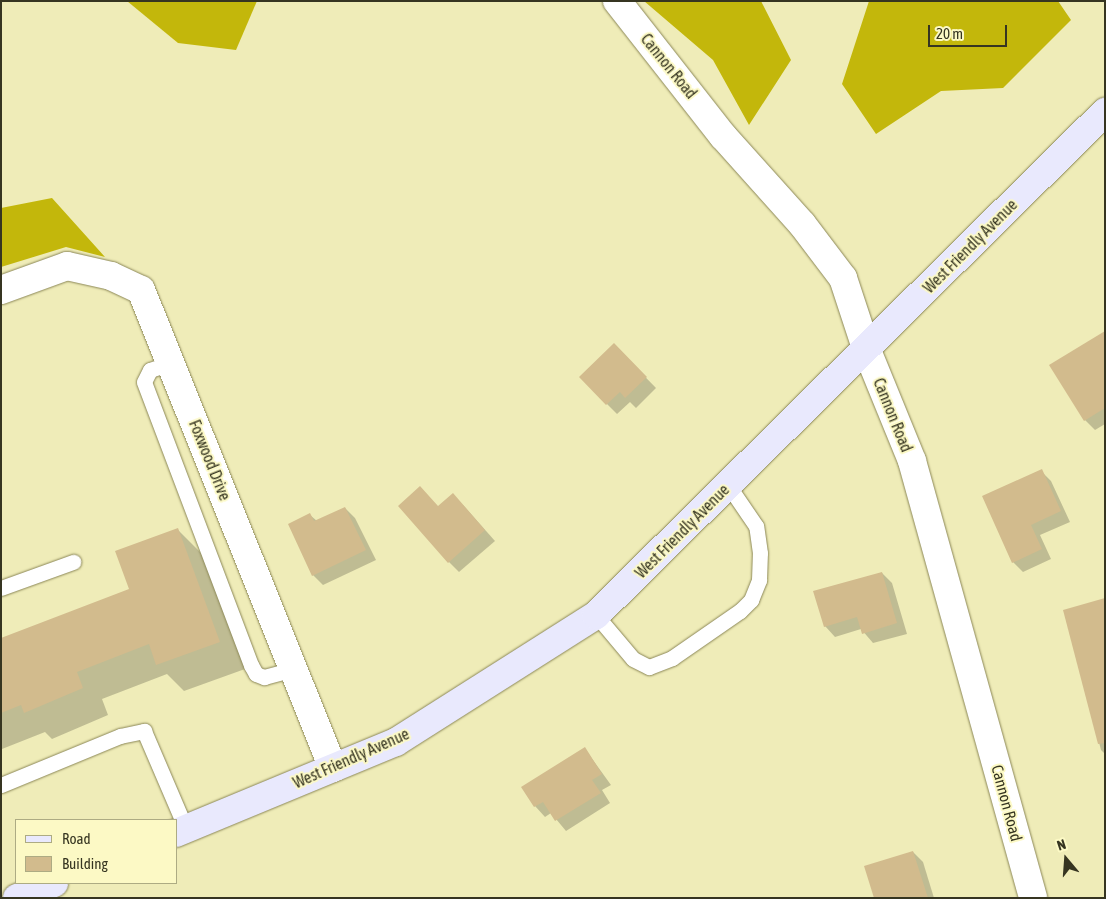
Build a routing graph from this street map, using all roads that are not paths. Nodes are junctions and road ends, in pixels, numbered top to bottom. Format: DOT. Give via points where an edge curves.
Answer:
graph roads {
  1 [pos="617,1"];
  2 [pos="1105,112"];
  3 [pos="1,290"];
  4 [pos="866,348"];
  5 [pos="171,363"];
  6 [pos="728,486"];
  7 [pos="73,562"];
  8 [pos="1,588"];
  9 [pos="596,615"];
  10 [pos="294,669"];
  11 [pos="333,768"];
  12 [pos="1,785"];
  13 [pos="177,819"];
  14 [pos="181,831"];
  15 [pos="52,884"];
  16 [pos="17,898"];
  17 [pos="1033,898"];
  1 -- 4 [label="street, Cannon Road" via="723,136 802,224 843,278"];
  2 -- 4 [label="main road, West Friendly Avenue"];
  3 -- 5 [label="street, Foxwood Drive" via="67,266 112,276 142,290"];
  4 -- 6 [label="main road, West Friendly Avenue"];
  4 -- 17 [label="street, Cannon Road" via="912,461"];
  5 -- 10 [label="street, Foxwood Drive"];
  5 -- 10 [label="lane" via="150,370 144,382 251,665 256,674 264,677"];
  6 -- 9 [label="main road, West Friendly Avenue"];
  6 -- 9 [label="lane" via="756,526 760,553 759,580 751,600 740,611 672,658 649,667 633,659"];
  7 -- 8 [label="lane"];
  9 -- 11 [label="main road, West Friendly Avenue" via="396,742"];
  10 -- 11 [label="street, Foxwood Drive"];
  11 -- 14 [label="main road, West Friendly Avenue"];
  12 -- 13 [label="lane" via="120,736 144,730"];
  15 -- 16 [label="main road"];
}
